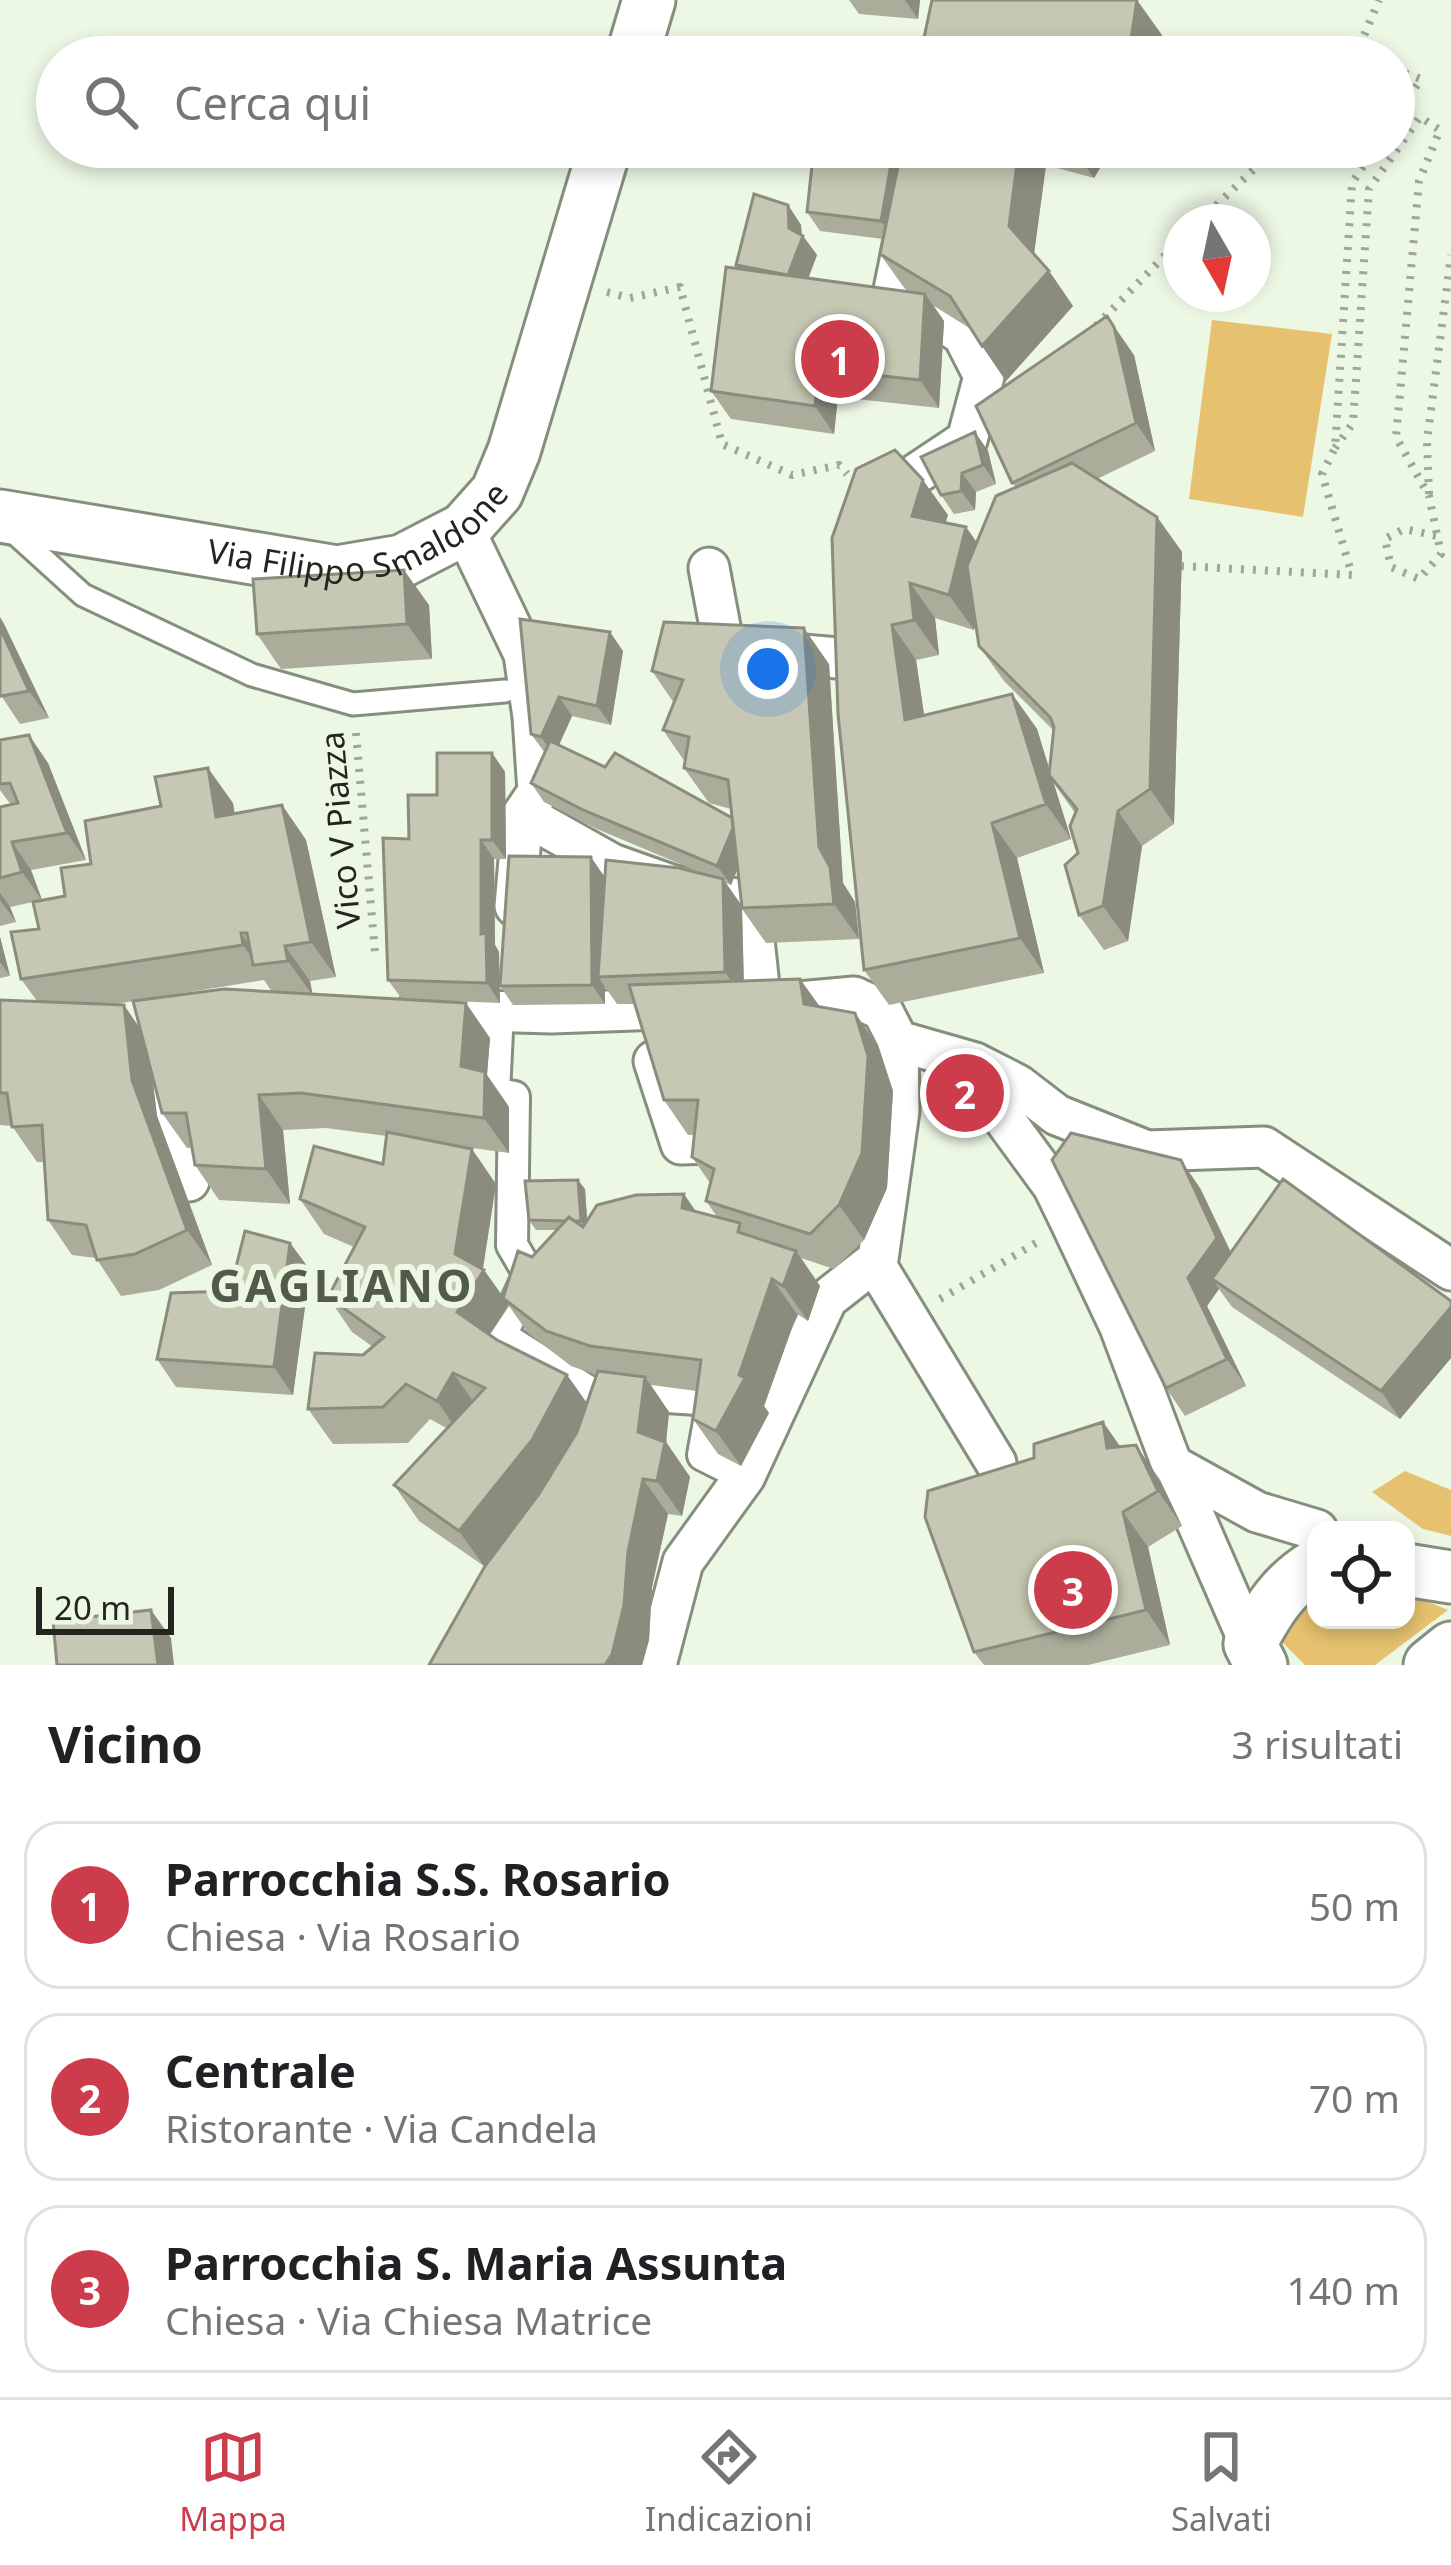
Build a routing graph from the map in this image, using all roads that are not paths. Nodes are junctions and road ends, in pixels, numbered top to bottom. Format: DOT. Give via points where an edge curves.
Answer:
graph roads {
  1 [pos="649,0"];
  2 [pos="638,36"];
  3 [pos="599,168"];
  4 [pos="919,168"];
  5 [pos="0,518"];
  6 [pos="464,529"];
  7 [pos="857,547"];
  8 [pos="709,568"];
  9 [pos="850,614"];
  10 [pos="849,659"];
  11 [pos="505,691"];
  12 [pos="851,706"];
  13 [pos="523,814"];
  14 [pos="612,864"];
  15 [pos="612,906"];
  16 [pos="613,969"];
  17 [pos="761,1005"];
  18 [pos="380,1007"];
  19 [pos="886,1008"];
  20 [pos="504,1011"];
  21 [pos="625,1011"];
  22 [pos="153,1042"];
  23 [pos="975,1063"];
  24 [pos="712,1142"];
  25 [pos="189,1181"];
  26 [pos="556,1242"];
  27 [pos="512,1245"];
  28 [pos="803,1269"];
  29 [pos="1451,1270"];
  30 [pos="859,1274"];
  31 [pos="996,1463"];
  32 [pos="1172,1466"];
  33 [pos="745,1476"];
  34 [pos="1307,1527"];
  35 [pos="1307,1571"];
  36 [pos="1415,1571"];
  37 [pos="1451,1577"];
  38 [pos="1451,1648"];
  39 [pos="1256,1654"];
  40 [pos="656,1665"];
  41 [pos="1430,1665"];
  1 -- 2 [label="street"];
  3 -- 6 [label="street, Via Filippo Smaldone" via="514,452 497,493"];
  4 -- 7 [label="street" via="894,290 963,335 984,376 968,440 870,505"];
  5 -- 6 [label="street, Via Filippo Smaldone" via="337,572 402,561"];
  5 -- 11 [label="lane" via="83,595 251,675 352,704"];
  6 -- 13 [label="street" via="524,654 538,792"];
  8 -- 10 [label="street" via="724,648"];
  9 -- 10 [label="street"];
  10 -- 12 [label="street"];
  13 -- 14 [label="street"];
  13 -- 20 [label="street"];
  14 -- 15 [label="street"];
  14 -- 17 [label="street" via="750,902"];
  16 -- 21 [label="street"];
  17 -- 19 [label="street" via="854,997"];
  17 -- 21 [label="street"];
  18 -- 20 [label="street"];
  19 -- 23 [label="street"];
  19 -- 30 [label="street" via="899,1112 878,1258"];
  20 -- 21 [label="street"];
  20 -- 27 [label="street" via="494,1094 514,1097"];
  21 -- 24 [label="street" via="681,1144"];
  22 -- 25 [label="street"];
  23 -- 29 [label="street" via="1057,1115 1147,1151 1264,1148"];
  23 -- 32 [label="street" via="1071,1222"];
  26 -- 27 [label="street"];
  27 -- 33 [label="street" via="529,1274 501,1336 598,1404 713,1400 703,1455"];
  28 -- 30 [label="street"];
  30 -- 31 [label="street" via="908,1318"];
  30 -- 33 [label="street" via="827,1299"];
  32 -- 34 [label="street" via="1257,1512"];
  32 -- 39 [label="street"];
  33 -- 40 [label="street" via="683,1562"];
  35 -- 39 [label="street" via="1272,1604"];
  36 -- 37 [label="street"];
  38 -- 41 [label="street"];
}
